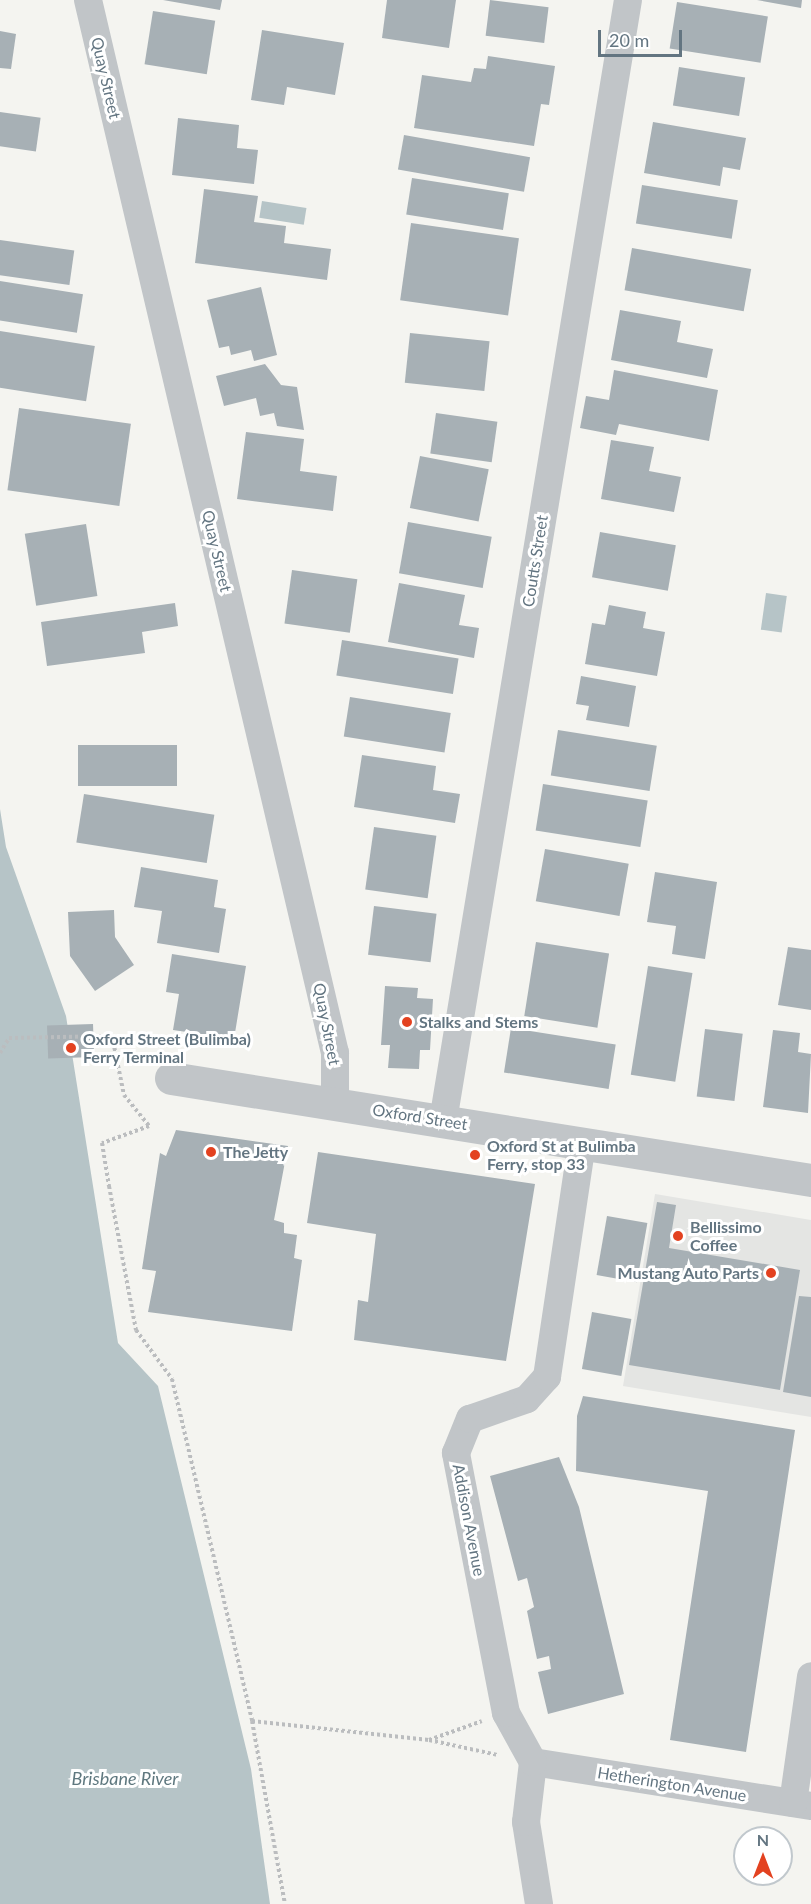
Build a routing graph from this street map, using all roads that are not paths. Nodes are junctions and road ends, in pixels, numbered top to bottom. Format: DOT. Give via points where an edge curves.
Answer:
graph roads {
  1 [pos="88,0"];
  2 [pos="628,0"];
  3 [pos="171,1078"];
  4 [pos="335,1103"];
  5 [pos="443,1121"];
  6 [pos="582,1143"];
  7 [pos="811,1180"];
  8 [pos="811,1676"];
  9 [pos="532,1762"];
  10 [pos="802,1805"];
  11 [pos="539,1904"];
  1 -- 4 [label="street, Quay Street" via="335,1053"];
  2 -- 5 [label="street, Coutts Street"];
  3 -- 4 [label="street, Oxford Street"];
  4 -- 5 [label="street, Oxford Street"];
  5 -- 6 [label="street, Oxford Street"];
  6 -- 7 [label="street, Oxford Street"];
  6 -- 9 [label="street, Addison Avenue" via="547,1377 528,1399 470,1419 456,1453 506,1713"];
  8 -- 10 [label="street"];
  9 -- 10 [label="street, Hetherington Avenue"];
  9 -- 11 [label="street" via="526,1822"];
}
